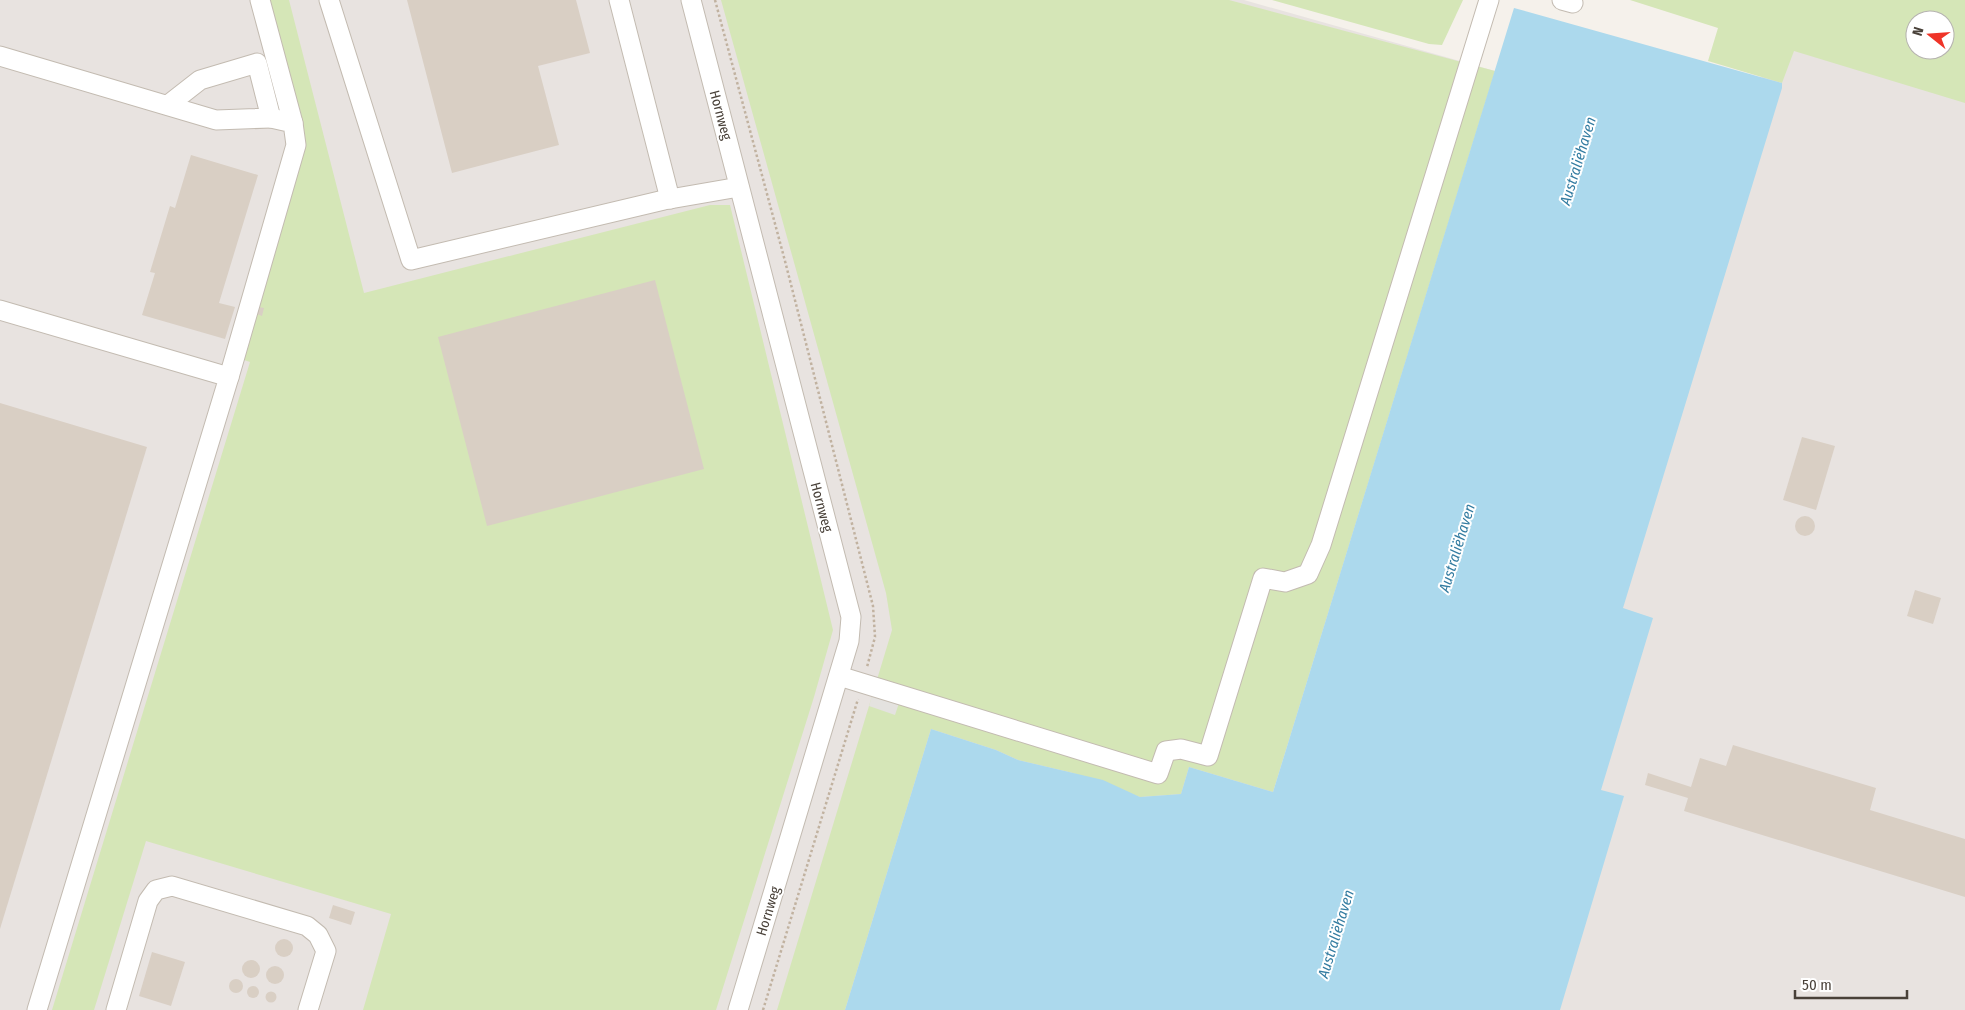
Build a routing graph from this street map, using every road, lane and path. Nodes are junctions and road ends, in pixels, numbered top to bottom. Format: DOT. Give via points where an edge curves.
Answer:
graph roads {
  1 [pos="260,0"];
  2 [pos="329,0"];
  3 [pos="619,0"];
  4 [pos="691,0"];
  5 [pos="1489,0"];
  6 [pos="0,56"];
  7 [pos="168,105"];
  8 [pos="271,118"];
  9 [pos="293,123"];
  10 [pos="740,187"];
  11 [pos="670,199"];
  12 [pos="0,310"];
  13 [pos="229,377"];
  14 [pos="839,676"];
  15 [pos="120,1009"];
  16 [pos="37,1010"];
  17 [pos="308,1010"];
  18 [pos="738,1010"];
  1 -- 9 [label="street"];
  2 -- 11 [label="street" via="411,260"];
  3 -- 11 [label="street"];
  4 -- 10 [label="street, Hornweg"];
  5 -- 14 [label="street" via="1321,545 1308,574 1285,582 1264,578 1208,756 1181,749 1166,751 1158,774"];
  6 -- 7 [label="street"];
  7 -- 8 [label="street" via="216,120"];
  7 -- 8 [label="street" via="200,80 257,63"];
  8 -- 9 [label="street"];
  9 -- 13 [label="street" via="296,145"];
  10 -- 11 [label="street"];
  10 -- 14 [label="street, Hornweg" via="851,617 849,641"];
  12 -- 13 [label="street"];
  13 -- 16 [label="street"];
  14 -- 18 [label="street, Hornweg"];
  15 -- 17 [label="street" via="148,901 156,890 172,886 308,926 326,951"];
}
